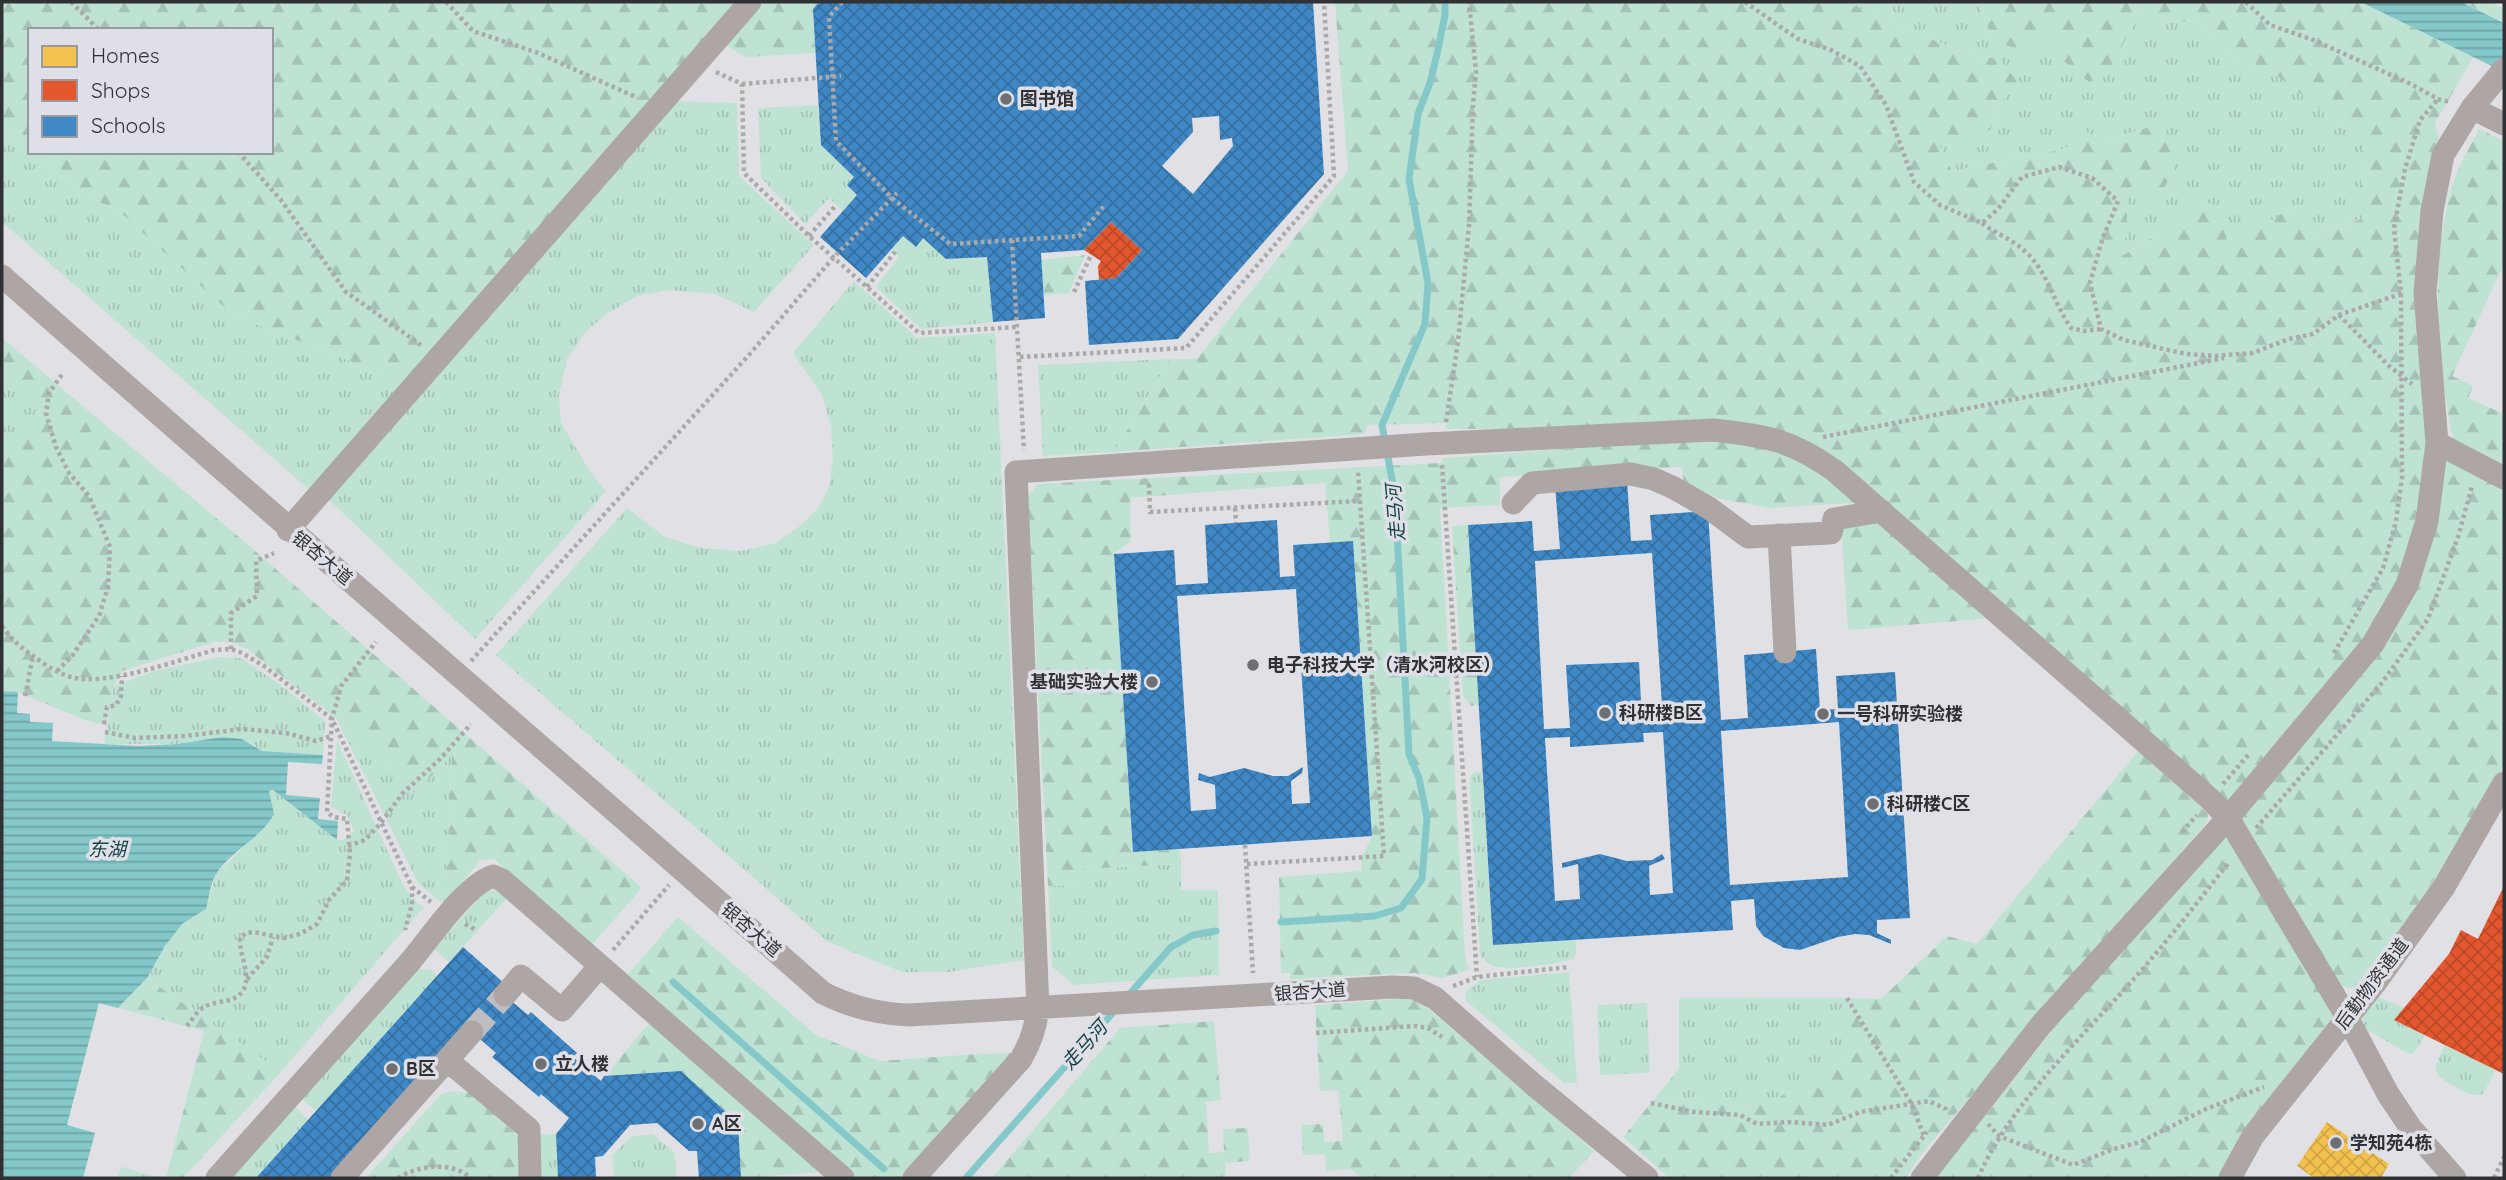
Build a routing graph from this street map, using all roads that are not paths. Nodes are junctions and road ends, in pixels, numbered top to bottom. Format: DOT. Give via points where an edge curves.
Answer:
graph roads {
  1 [pos="750,2"];
  2 [pos="2500,74"];
  3 [pos="2472,108"];
  4 [pos="2504,124"];
  5 [pos="2,276"];
  6 [pos="2437,443"];
  7 [pos="2504,478"];
  8 [pos="1513,503"];
  9 [pos="1882,511"];
  10 [pos="288,530"];
  11 [pos="1779,535"];
  12 [pos="1785,652"];
  13 [pos="2504,783"];
  14 [pos="2228,818"];
  15 [pos="599,967"];
  16 [pos="505,995"];
  17 [pos="1038,1009"];
  18 [pos="2347,1017"];
  19 [pos="472,1032"];
  20 [pos="447,1060"];
  21 [pos="2236,1176"];
  22 [pos="217,1178"];
  23 [pos="342,1178"];
  24 [pos="530,1178"];
  25 [pos="843,1178"];
  26 [pos="914,1178"];
  27 [pos="1647,1178"];
  28 [pos="1922,1178"];
  29 [pos="2455,1178"];
  1 -- 10 [label="street"];
  2 -- 3 [label="street"];
  3 -- 4 [label="street"];
  3 -- 6 [label="street" via="2443,155 2432,211 2425,293"];
  5 -- 10 [label="street, 银杏大道"];
  6 -- 7 [label="street"];
  6 -- 14 [label="street" via="2427,521 2400,597 2373,644"];
  8 -- 11 [label="street" via="1532,483 1631,474 1674,488 1748,537"];
  9 -- 11 [label="street" via="1835,519 1831,533"];
  9 -- 14 [label="street"];
  9 -- 17 [label="street" via="1814,455 1790,443 1713,430 1433,443 1016,472"];
  10 -- 17 [label="street, 银杏大道" via="823,993 884,1015"];
  11 -- 12 [label="street"];
  13 -- 18 [label="street, 后勤物资通道" via="2444,887"];
  14 -- 18 [label="street"];
  14 -- 28 [label="street" via="2041,1025"];
  15 -- 16 [label="street" via="562,1010 521,976"];
  15 -- 22 [label="street" via="502,880 493,876 482,880"];
  15 -- 25 [label="street"];
  17 -- 26 [label="street" via="1032,1040 1021,1059"];
  17 -- 27 [label="street, 银杏大道" via="1414,988 1429,995"];
  18 -- 21 [label="street, 后勤物资通道" via="2253,1136"];
  18 -- 29 [label="street" via="2410,1127"];
  19 -- 20 [label="street"];
  20 -- 23 [label="street"];
  20 -- 24 [label="street" via="529,1129"];
}
